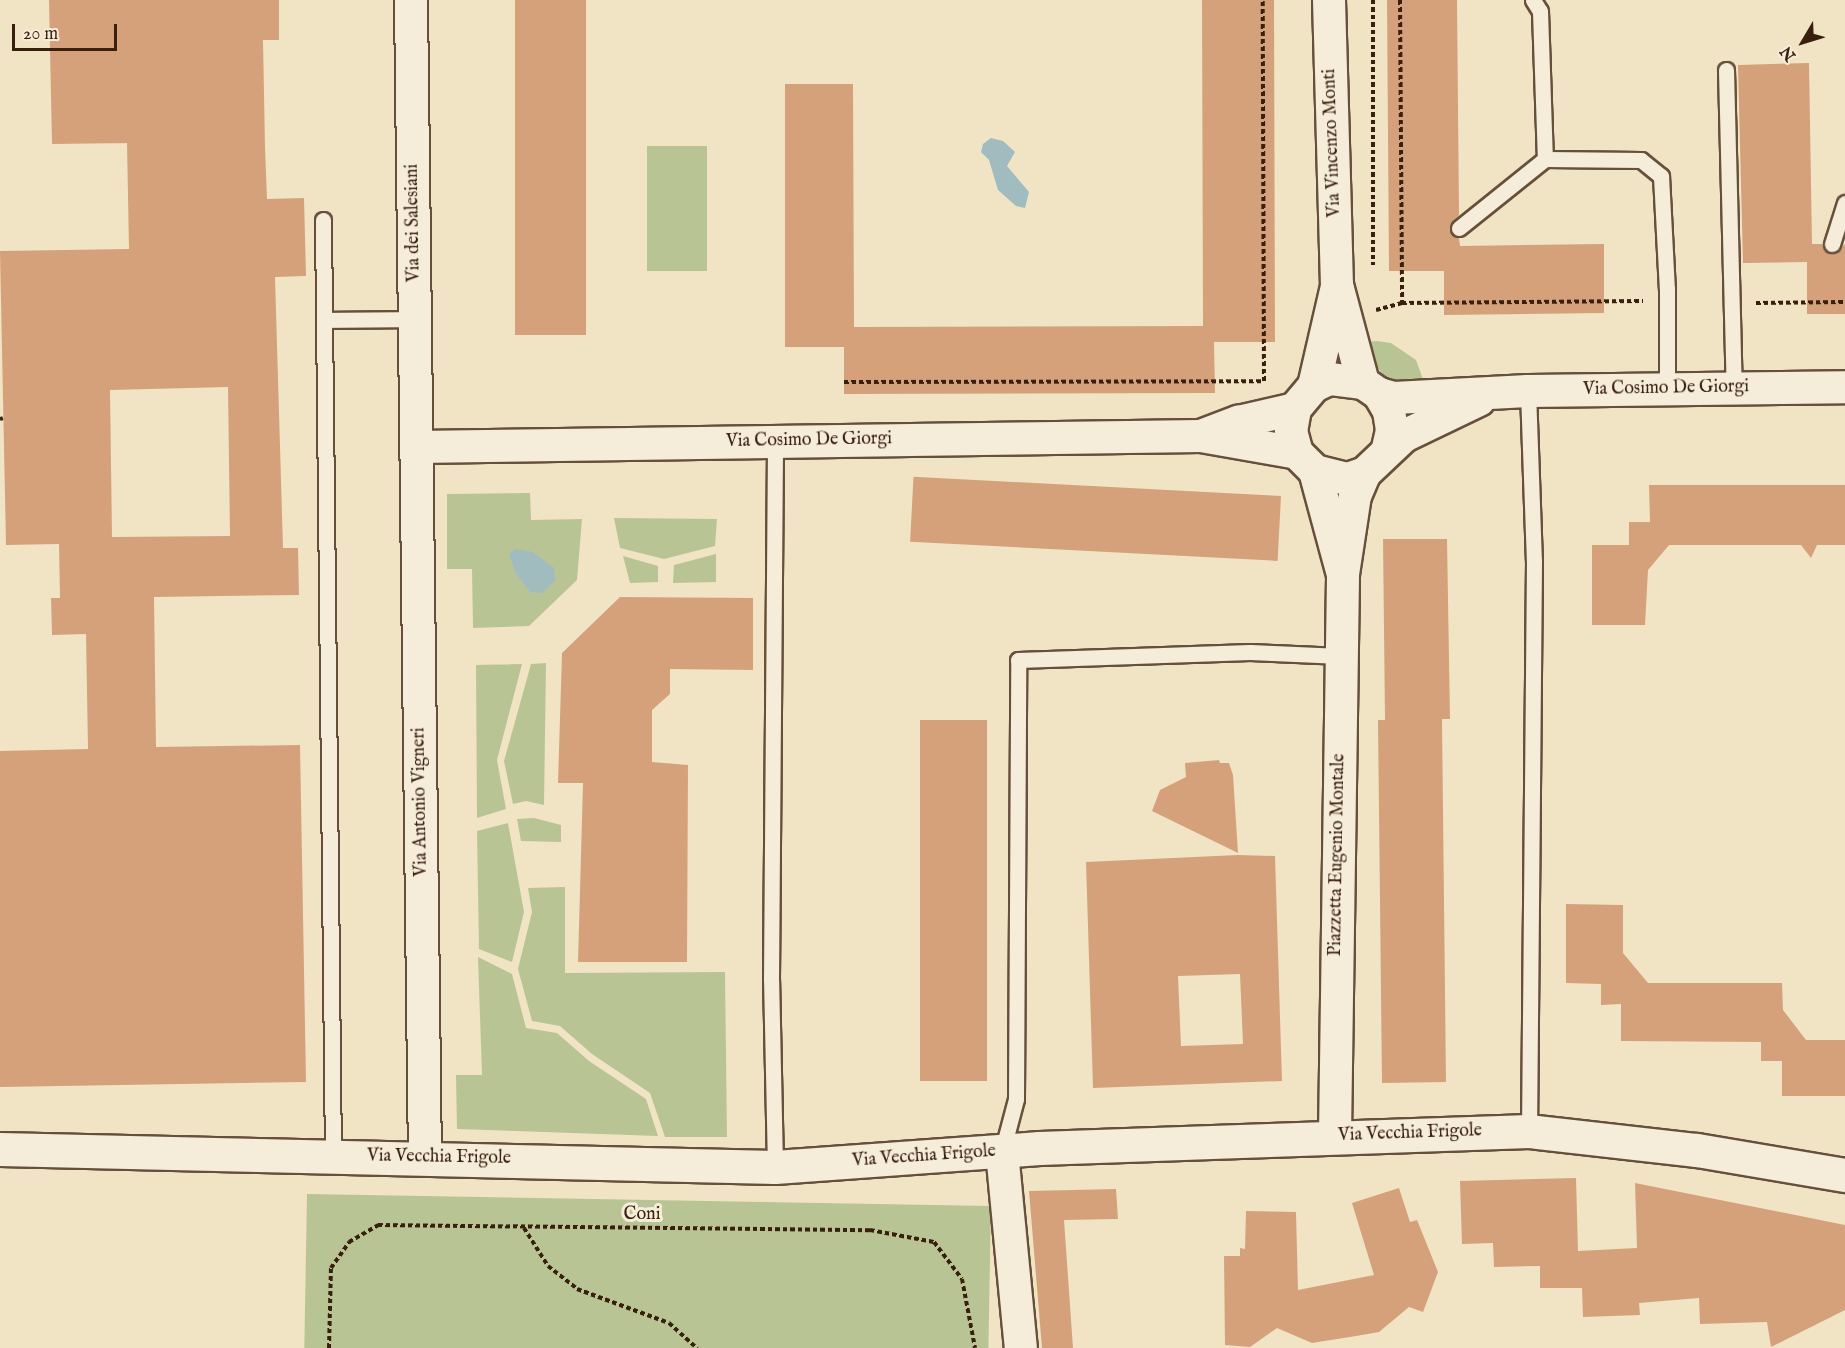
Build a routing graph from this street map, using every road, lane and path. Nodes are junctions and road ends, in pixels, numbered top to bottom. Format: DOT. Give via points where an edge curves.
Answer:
graph roads {
  1 [pos="411,0"];
  2 [pos="1263,0"];
  3 [pos="1329,0"];
  4 [pos="1373,0"];
  5 [pos="1400,0"];
  6 [pos="1533,0"];
  7 [pos="1726,70"];
  8 [pos="1545,159"];
  9 [pos="1845,203"];
  10 [pos="323,220"];
  11 [pos="1459,228"];
  12 [pos="1832,244"];
  13 [pos="1373,275"];
  14 [pos="1337,285"];
  15 [pos="1373,299"];
  16 [pos="1604,300"];
  17 [pos="1845,302"];
  18 [pos="1402,303"];
  19 [pos="1807,303"];
  20 [pos="416,319"];
  21 [pos="324,320"];
  22 [pos="844,382"];
  23 [pos="1845,387"];
  24 [pos="1666,388"];
  25 [pos="1734,388"];
  26 [pos="1371,389"];
  27 [pos="1528,391"];
  28 [pos="1488,396"];
  29 [pos="1304,397"];
  30 [pos="1201,436"];
  31 [pos="775,442"];
  32 [pos="417,447"];
  33 [pos="1388,448"];
  34 [pos="1306,462"];
  35 [pos="1365,473"];
  36 [pos="1343,574"];
  37 [pos="1341,656"];
  38 [pos="1529,1131"];
  39 [pos="1335,1136"];
  40 [pos="0,1149"];
  41 [pos="1002,1152"];
  42 [pos="333,1156"];
  43 [pos="425,1157"];
  44 [pos="775,1167"];
  45 [pos="1845,1175"];
  46 [pos="524,1228"];
  47 [pos="329,1348"];
  48 [pos="697,1348"];
  49 [pos="975,1348"];
  50 [pos="1021,1348"];
  1 -- 20 [label="street, Via dei Salesiani"];
  2 -- 22 [label="path" via="1264,381"];
  3 -- 14 [label="street, Via Vincenzo Monti"];
  4 -- 13 [label="path"];
  5 -- 18 [label="path"];
  6 -- 8 [label="lane" via="1540,12"];
  7 -- 25 [label="lane"];
  8 -- 11 [label="lane"];
  8 -- 24 [label="lane" via="1641,160 1661,176 1667,289"];
  9 -- 12 [label="lane"];
  10 -- 21 [label="lane"];
  14 -- 26 [label="street, Via Vincenzo Monti"];
  14 -- 29 [label="street, Via Vincenzo Monti"];
  15 -- 18 [label="path" via="1373,311"];
  16 -- 18 [label="path"];
  17 -- 19 [label="path"];
  20 -- 21 [label="lane"];
  20 -- 32 [label="street, Via dei Salesiani"];
  21 -- 42 [label="lane"];
  23 -- 25 [label="street, Via Cosimo De Giorgi"];
  24 -- 25 [label="street, Via Cosimo De Giorgi"];
  24 -- 27 [label="street, Via Cosimo De Giorgi"];
  26 -- 28 [label="street, Via Cosimo De Giorgi" via="1394,398"];
  26 -- 29 [label="street, Via Cosimo De Giorgi" via="1329,379"];
  26 -- 33 [label="street" via="1390,420"];
  27 -- 28 [label="street, Via Cosimo De Giorgi"];
  27 -- 38 [label="lane" via="1534,561"];
  28 -- 33 [label="street, Via Cosimo De Giorgi"];
  29 -- 30 [label="street, Via Cosimo De Giorgi"];
  29 -- 34 [label="street" via="1291,431"];
  30 -- 31 [label="street, Via Cosimo De Giorgi"];
  30 -- 34 [label="street, Via Cosimo De Giorgi"];
  31 -- 32 [label="street, Via Cosimo De Giorgi"];
  31 -- 44 [label="lane" via="771,979"];
  32 -- 43 [label="street, Via Antonio Vigneri"];
  33 -- 35 [label="street, Via Cosimo De Giorgi"];
  34 -- 35 [label="street, Via Cosimo De Giorgi" via="1348,478"];
  34 -- 36 [label="street, Piazzetta Eugenio Montale"];
  35 -- 36 [label="street, Piazzetta Eugenio Montale" via="1355,496"];
  36 -- 37 [label="street, Piazzetta Eugenio Montale"];
  37 -- 39 [label="street, Piazzetta Eugenio Montale"];
  37 -- 41 [label="lane" via="1250,652 1018,660 1016,1099"];
  38 -- 39 [label="street, Via Vecchia Frigole"];
  38 -- 45 [label="street, Via Vecchia Frigole" via="1697,1150"];
  39 -- 41 [label="street, Via Vecchia Frigole"];
  40 -- 42 [label="street, Via Vecchia Frigole"];
  41 -- 44 [label="street, Via Vecchia Frigole"];
  41 -- 50 [label="street"];
  42 -- 43 [label="street, Via Vecchia Frigole"];
  43 -- 44 [label="street, Via Vecchia Frigole"];
  46 -- 47 [label="path, Coni" via="378,1225 349,1242 331,1269"];
  46 -- 48 [label="path" via="548,1266 577,1289 669,1323"];
  46 -- 49 [label="path, Coni" via="870,1230 934,1242 962,1279"];
}
